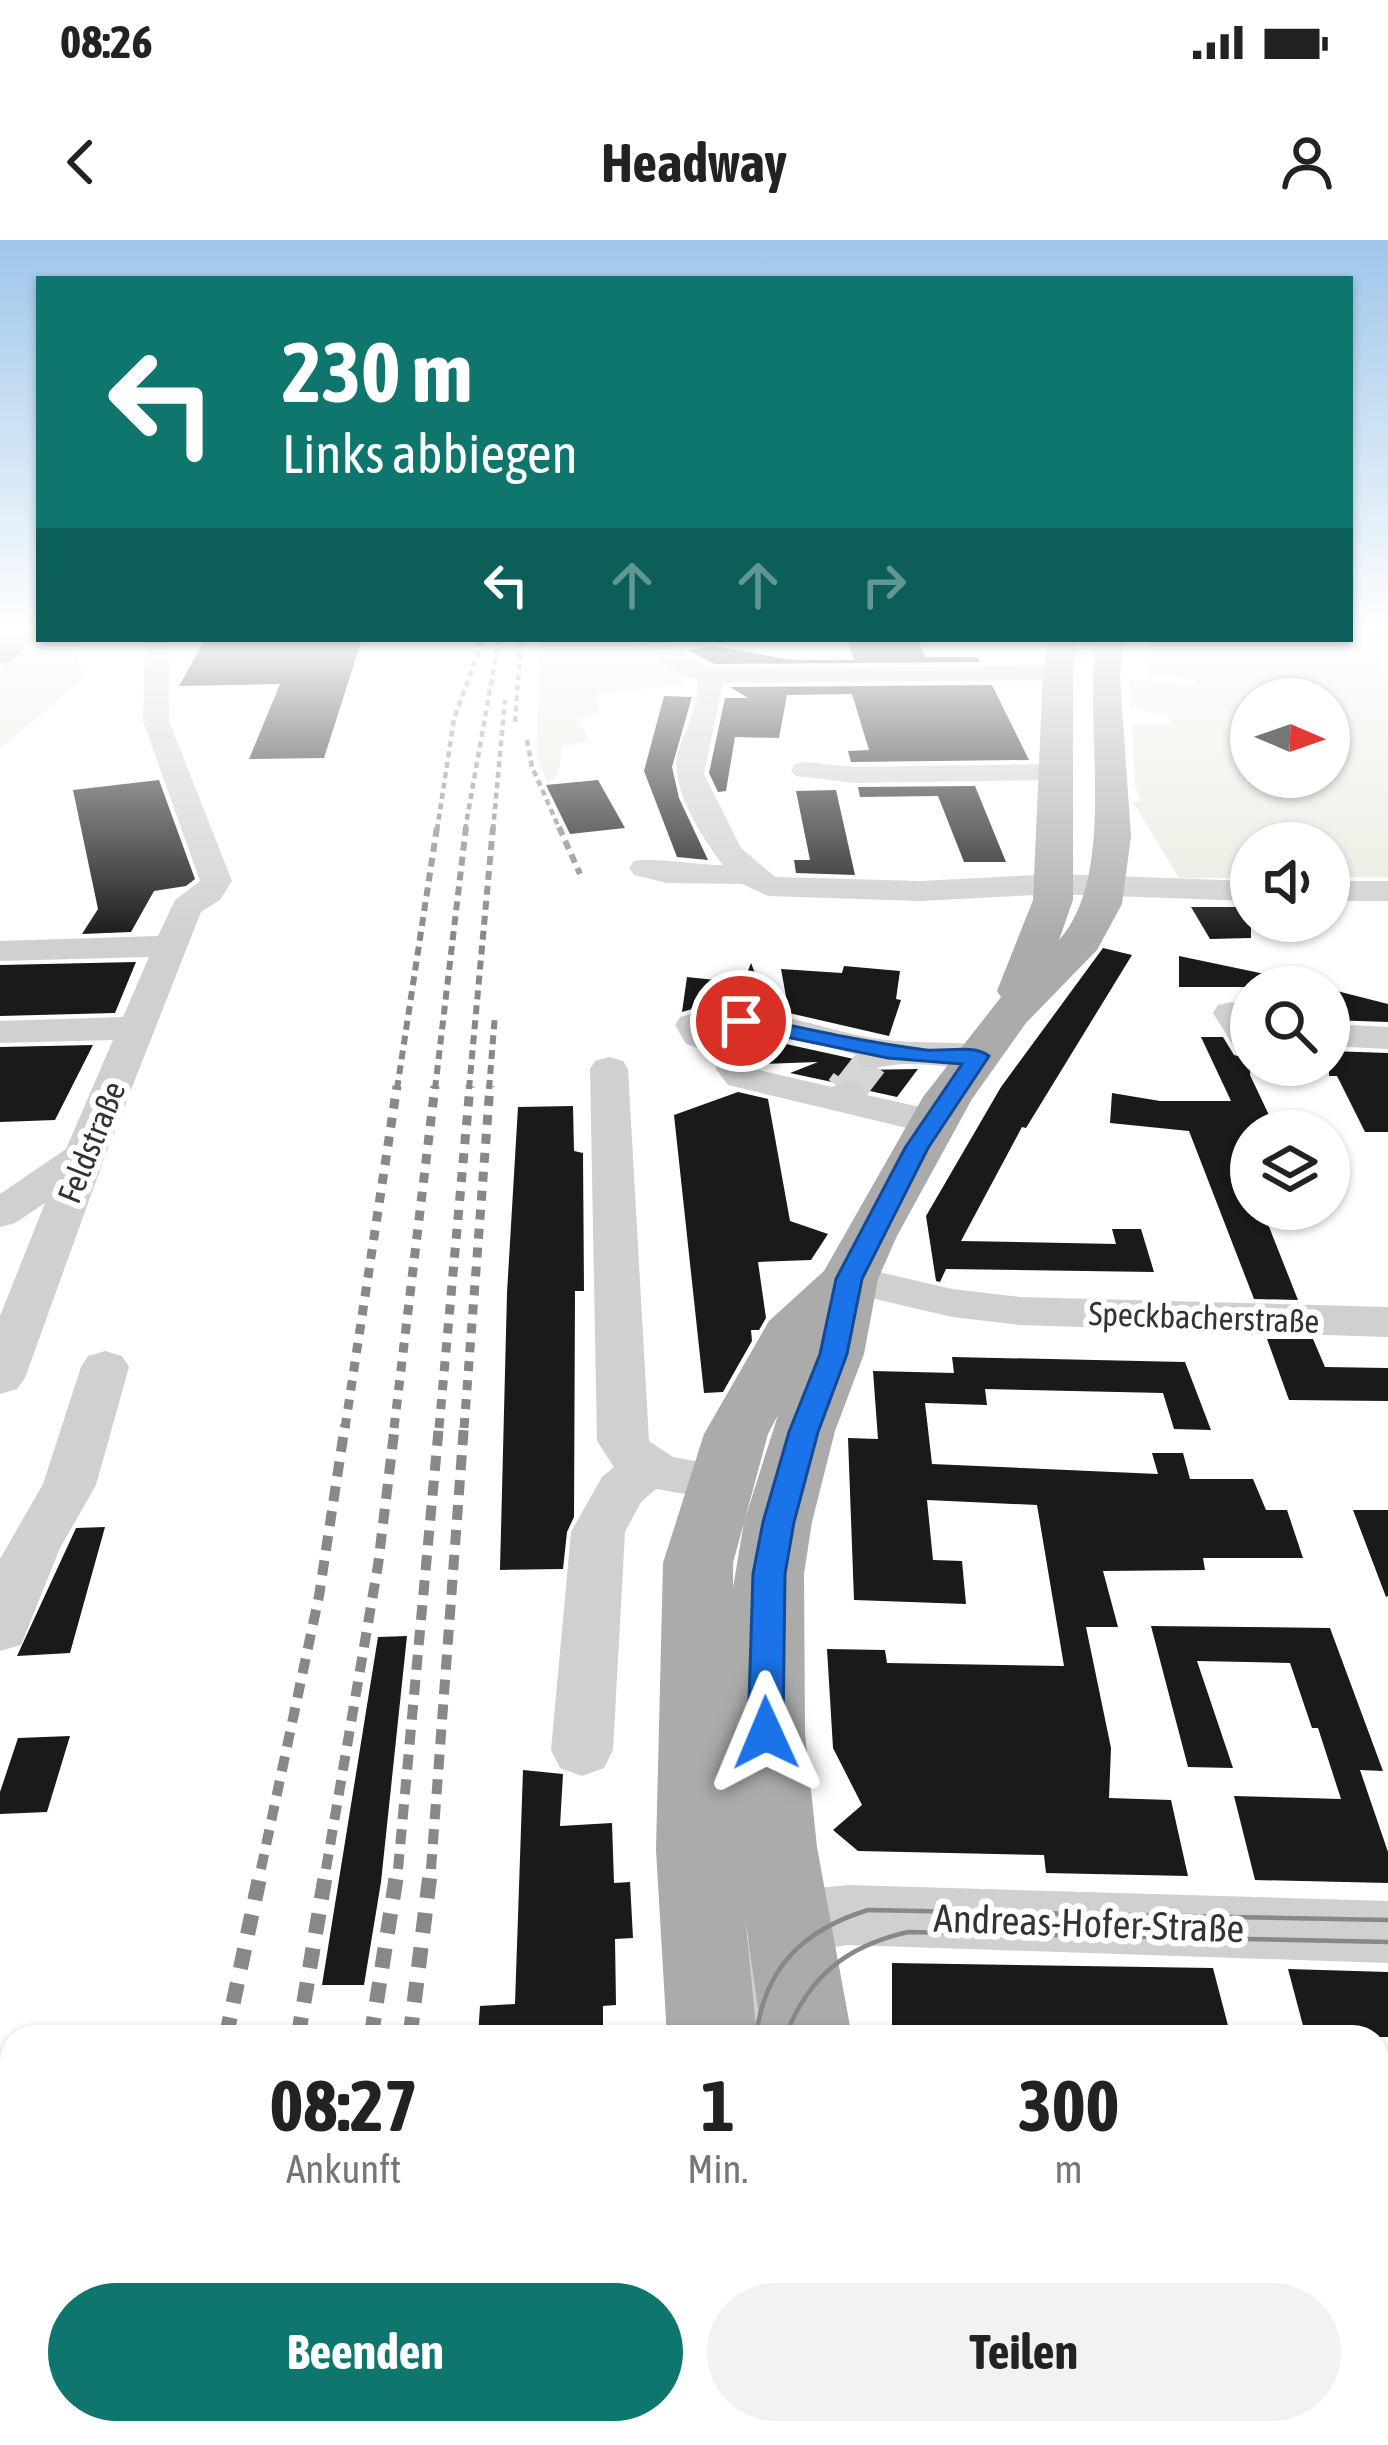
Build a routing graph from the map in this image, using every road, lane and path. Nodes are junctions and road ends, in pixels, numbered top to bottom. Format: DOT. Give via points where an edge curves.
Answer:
graph roads {
  1 [pos="160,733"];
  2 [pos="698,733"];
  3 [pos="1059,733"];
  4 [pos="1076,733"];
  5 [pos="1107,733"];
  6 [pos="806,770"];
  7 [pos="1055,772"];
  8 [pos="645,868"];
  9 [pos="758,881"];
  10 [pos="1104,882"];
  11 [pos="1230,891"];
  12 [pos="1053,892"];
  13 [pos="762,923"];
  14 [pos="171,946"];
  15 [pos="0,951"];
  16 [pos="1010,1013"];
  17 [pos="137,1028"];
  18 [pos="0,1032"];
  19 [pos="1350,1036"];
  20 [pos="1388,1038"];
  21 [pos="978,1056"];
  22 [pos="609,1069"];
  23 [pos="932,1122"];
  24 [pos="84,1156"];
  25 [pos="0,1214"];
  26 [pos="845,1299"];
  27 [pos="1388,1322"];
  28 [pos="105,1366"];
  29 [pos="0,1378"];
  30 [pos="716,1490"];
  31 [pos="0,1629"];
  32 [pos="582,1750"];
  33 [pos="790,1922"];
  34 [pos="1388,1932"];
  35 [pos="703,1938"];
  36 [pos="711,2025"];
  37 [pos="756,2025"];
  38 [pos="764,2025"];
  39 [pos="805,2025"];
  1 -- 14 [label="street, Feldstraße" via="216,880 187,907"];
  2 -- 9 [label="street" via="690,774 723,842"];
  3 -- 7 [label="main road"];
  4 -- 10 [label="main road"];
  5 -- 10 [label="main road" via="1112,836"];
  6 -- 7 [label="street"];
  7 -- 12 [label="main road"];
  8 -- 9 [label="street"];
  9 -- 12 [label="street"];
  9 -- 13 [label="street"];
  10 -- 11 [label="street"];
  10 -- 12 [label="street"];
  10 -- 16 [label="main road" via="1082,941"];
  12 -- 16 [label="main road"];
  14 -- 15 [label="street"];
  14 -- 17 [label="street, Feldstraße"];
  16 -- 21 [label="main road"];
  17 -- 18 [label="street"];
  17 -- 24 [label="street, Feldstraße"];
  19 -- 20 [label="street"];
  21 -- 23 [label="main road"];
  21 -- 23 [label="street" via="881,1055 741,1021 694,1024 699,1036 738,1049 742,1078"];
  22 -- 30 [label="street" via="623,1441 632,1457"];
  23 -- 26 [label="main road"];
  24 -- 25 [label="street"];
  24 -- 29 [label="street, Feldstraße"];
  26 -- 27 [label="street, Speckbacherstraße" via="917,1319 1020,1311"];
  26 -- 30 [label="main road"];
  28 -- 31 [label="street" via="69,1485 32,1548"];
  30 -- 32 [label="street" via="621,1490 598,1532"];
  30 -- 33 [label="main road" via="769,1574 766,1733"];
  30 -- 35 [label="main road" via="698,1563"];
  33 -- 34 [label="street, Andreas-Hofer-Straße" via="848,1915"];
  33 -- 35 [label="main road"];
  33 -- 38 [label="street" via="769,1972"];
  33 -- 39 [label="main road"];
  35 -- 36 [label="main road"];
  35 -- 37 [label="street"];
}
